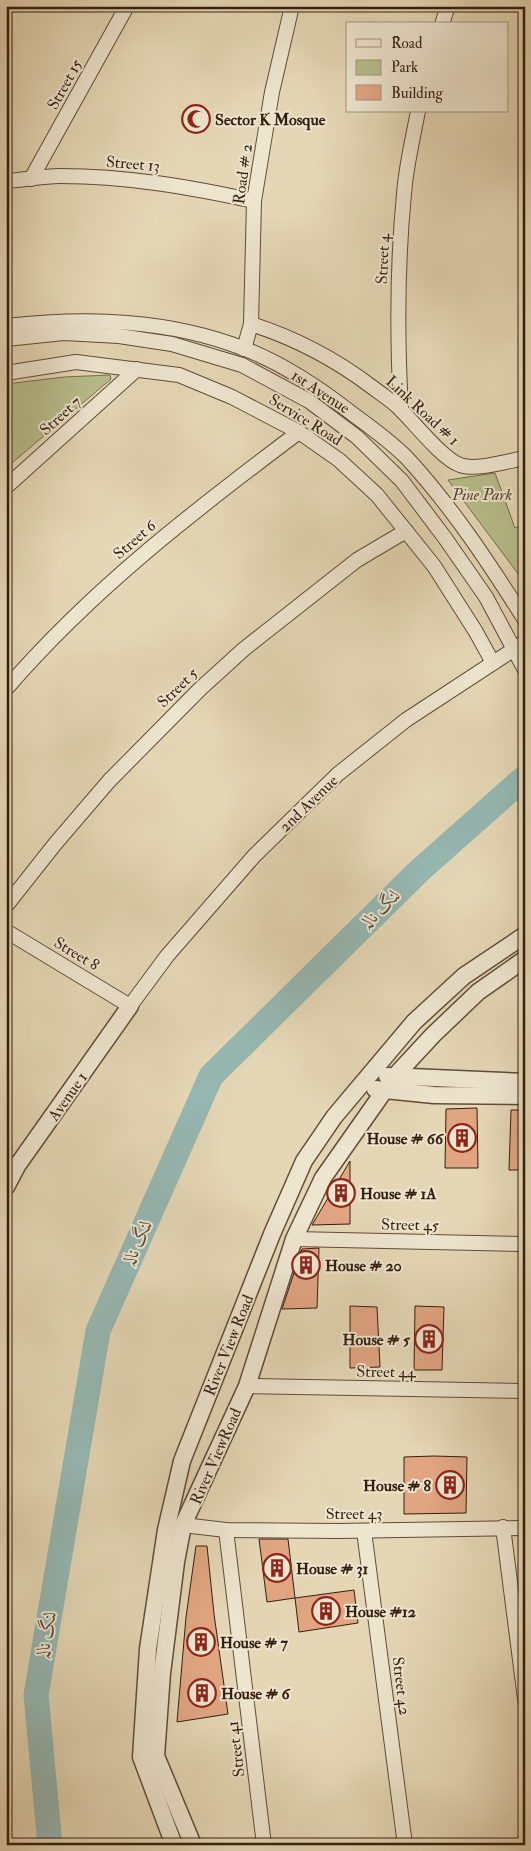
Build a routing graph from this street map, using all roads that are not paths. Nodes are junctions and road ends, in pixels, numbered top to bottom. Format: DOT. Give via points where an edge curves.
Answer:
graph roads {
  1 [pos="128,6"];
  2 [pos="292,6"];
  3 [pos="448,6"];
  4 [pos="443,22"];
  5 [pos="418,112"];
  6 [pos="6,171"];
  7 [pos="26,179"];
  8 [pos="6,181"];
  9 [pos="254,201"];
  10 [pos="251,324"];
  11 [pos="6,326"];
  12 [pos="6,339"];
  13 [pos="244,349"];
  14 [pos="138,369"];
  15 [pos="6,373"];
  16 [pos="401,410"];
  17 [pos="299,432"];
  18 [pos="525,458"];
  19 [pos="6,487"];
  20 [pos="406,531"];
  21 [pos="525,620"];
  22 [pos="519,646"];
  23 [pos="493,663"];
  24 [pos="525,670"];
  25 [pos="6,689"];
  26 [pos="6,906"];
  27 [pos="6,930"];
  28 [pos="525,935"];
  29 [pos="525,959"];
  30 [pos="130,1006"];
  31 [pos="370,1073"];
  32 [pos="394,1077"];
  33 [pos="525,1082"];
  34 [pos="358,1087"];
  35 [pos="384,1091"];
  36 [pos="525,1096"];
  37 [pos="6,1187"];
  38 [pos="294,1239"];
  39 [pos="525,1244"];
  40 [pos="247,1386"];
  41 [pos="525,1391"];
  42 [pos="183,1525"];
  43 [pos="503,1527"];
  44 [pos="525,1528"];
  45 [pos="226,1530"];
  46 [pos="364,1531"];
  47 [pos="525,1699"];
  48 [pos="174,1845"];
  49 [pos="192,1845"];
  50 [pos="264,1845"];
  51 [pos="405,1845"];
  1 -- 7 [label="street, Street 15"];
  2 -- 9 [label="street, Road # 2" via="272,92"];
  3 -- 4 [label="street"];
  5 -- 16 [label="street, Street 4" via="404,192 400,243 398,364"];
  6 -- 7 [label="street"];
  7 -- 8 [label="street, Street 13"];
  7 -- 9 [label="street, Street 13" via="58,176 125,178"];
  9 -- 10 [label="street, Road # 2"];
  10 -- 13 [label="street, Road # 2"];
  10 -- 16 [label="street, Link Road # 1" via="308,346 353,373"];
  11 -- 13 [label="street, 1st Avenue" via="86,320 144,324 205,336"];
  12 -- 22 [label="street, 1st Avenue" via="64,333 119,336 172,344 242,365 309,401 357,437 402,481"];
  13 -- 21 [label="street, 1st Avenue" via="326,392 405,456 462,525"];
  14 -- 15 [label="street, Service Road" via="76,362"];
  14 -- 17 [label="street, Service Road" via="179,374"];
  14 -- 19 [label="street, Street 7"];
  16 -- 18 [label="street, Link Road # 1" via="448,459 462,466"];
  17 -- 20 [label="street, Service Road" via="339,460 377,495"];
  17 -- 25 [label="street, Street 6" via="193,512 116,579"];
  20 -- 23 [label="street, Service Road" via="434,566"];
  20 -- 26 [label="street, Street 5" via="350,566 244,649 200,689 109,780"];
  22 -- 23 [label="street, 2nd Avenue"];
  22 -- 24 [label="street, 1st Avenue"];
  23 -- 30 [label="street, 2nd Avenue" via="406,720 338,774 248,863 167,956"];
  27 -- 30 [label="street, Street 8"];
  28 -- 31 [label="street, River View Road" via="464,976 414,1022"];
  29 -- 32 [label="street" via="478,992"];
  30 -- 37 [label="street, Avenue 1" via="17,1166"];
  31 -- 32 [label="street"];
  31 -- 34 [label="street, River View Road"];
  32 -- 33 [label="street"];
  32 -- 35 [label="street"];
  34 -- 35 [label="street"];
  34 -- 48 [label="street, River View Road" via="304,1161 182,1461 166,1530 148,1649 141,1757"];
  35 -- 36 [label="street"];
  35 -- 38 [label="street, River ViewRoad" via="323,1178"];
  38 -- 39 [label="street, Street 45"];
  38 -- 40 [label="street, River ViewRoad"];
  40 -- 41 [label="street, Street 44"];
  40 -- 42 [label="street, River ViewRoad"];
  42 -- 45 [label="street, Street 43"];
  42 -- 49 [label="street, River ViewRoad" via="162,1673 156,1756"];
  43 -- 44 [label="street, Street 43"];
  43 -- 46 [label="street, Street 43"];
  43 -- 47 [label="street"];
  45 -- 46 [label="street, Street 43"];
  45 -- 50 [label="street, Street 41"];
  46 -- 51 [label="street, Street 42"];
}
